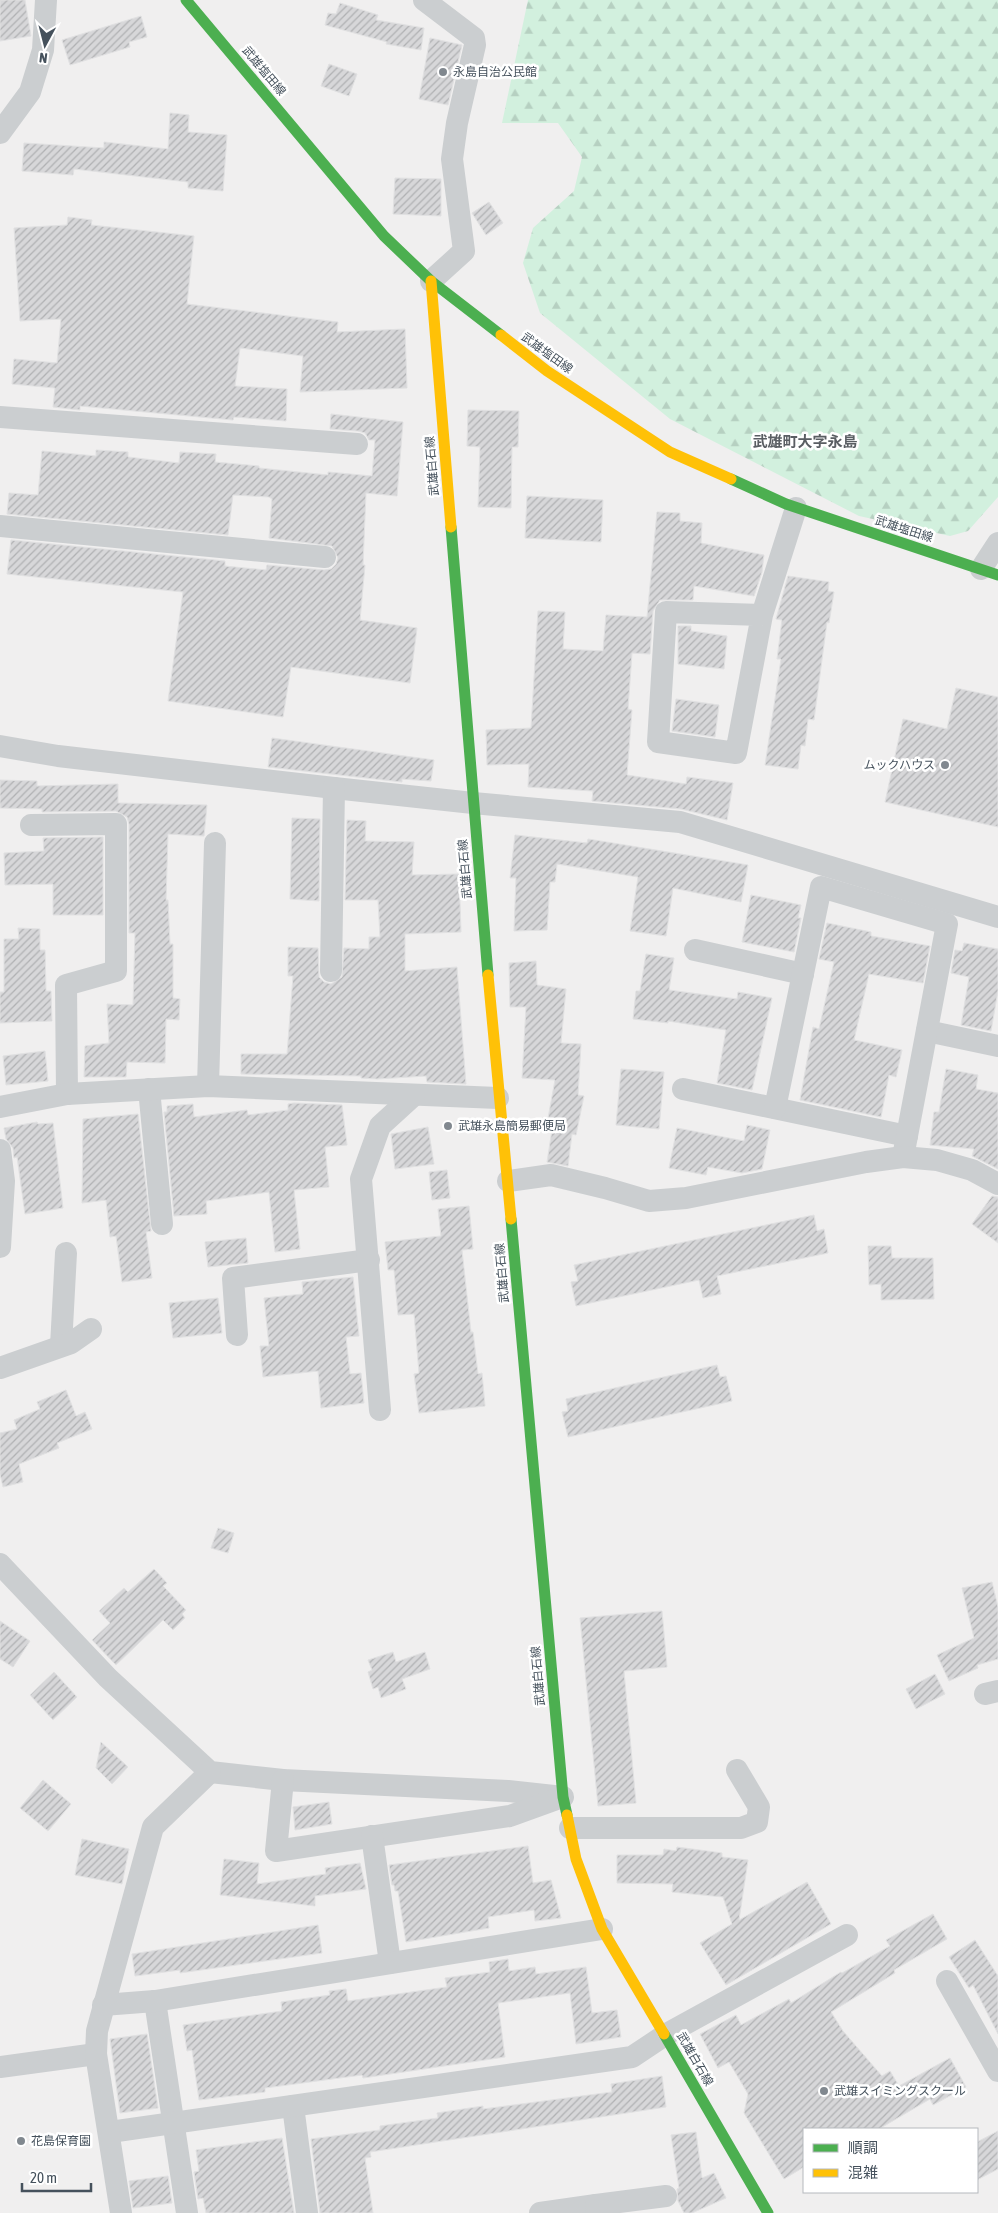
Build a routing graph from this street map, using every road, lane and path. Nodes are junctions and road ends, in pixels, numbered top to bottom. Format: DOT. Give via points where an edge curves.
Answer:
graph roads {
  1 [pos="46,0"];
  2 [pos="186,0"];
  3 [pos="424,0"];
  4 [pos="0,133"];
  5 [pos="431,281"];
  6 [pos="0,417"];
  7 [pos="357,444"];
  8 [pos="796,508"];
  9 [pos="0,526"];
  10 [pos="998,543"];
  11 [pos="325,557"];
  12 [pos="989,572"];
  13 [pos="762,615"];
  14 [pos="0,746"];
  15 [pos="334,788"];
  16 [pos="473,804"];
  17 [pos="31,825"];
  18 [pos="215,843"];
  19 [pos="998,918"];
  20 [pos="695,950"];
  21 [pos="331,971"];
  22 [pos="803,974"];
  23 [pos="927,1031"];
  24 [pos="998,1046"];
  25 [pos="208,1086"];
  26 [pos="683,1089"];
  27 [pos="149,1090"];
  28 [pos="67,1094"];
  29 [pos="414,1095"];
  30 [pos="498,1098"];
  31 [pos="0,1107"];
  32 [pos="775,1108"];
  33 [pos="905,1147"];
  34 [pos="1,1161"];
  35 [pos="508,1181"];
  36 [pos="998,1184"];
  37 [pos="162,1224"];
  38 [pos="0,1247"];
  39 [pos="66,1253"];
  40 [pos="369,1260"];
  41 [pos="91,1329"];
  42 [pos="237,1335"];
  43 [pos="61,1346"];
  44 [pos="0,1368"];
  45 [pos="380,1410"];
  46 [pos="0,1564"];
  47 [pos="737,1770"];
  48 [pos="210,1772"];
  49 [pos="283,1780"];
  50 [pos="563,1797"];
  51 [pos="570,1828"];
  52 [pos="372,1836"];
  53 [pos="602,1929"];
  54 [pos="847,1935"];
  55 [pos="390,1963"];
  56 [pos="947,1981"];
  57 [pos="155,2001"];
  58 [pos="103,2005"];
  59 [pos="665,2035"];
  60 [pos="991,2042"];
  61 [pos="96,2054"];
  62 [pos="0,2066"];
  63 [pos="998,2071"];
  64 [pos="293,2106"];
  65 [pos="173,2123"];
  66 [pos="110,2132"];
  67 [pos="666,2196"];
  68 [pos="596,2209"];
  69 [pos="121,2213"];
  70 [pos="187,2213"];
  71 [pos="307,2213"];
  72 [pos="540,2213"];
  73 [pos="768,2213"];
  1 -- 4 [label="street" via="43,50 30,92"];
  2 -- 5 [label="main road, 武雄塩田線" via="384,236"];
  3 -- 5 [label="street" via="474,38 475,44 452,159 464,251"];
  5 -- 8 [label="main road, 武雄塩田線" via="547,372 670,452"];
  5 -- 16 [label="main road, 武雄白石線"];
  6 -- 7 [label="street"];
  8 -- 12 [label="main road, 武雄塩田線"];
  8 -- 13 [label="street"];
  9 -- 11 [label="street"];
  10 -- 12 [label="street"];
  13 -- 13 [label="street" via="736,753 658,742 666,612"];
  14 -- 15 [label="street" via="58,756"];
  15 -- 16 [label="street"];
  15 -- 21 [label="street"];
  16 -- 19 [label="street" via="680,822"];
  16 -- 30 [label="main road, 武雄白石線"];
  17 -- 28 [label="street" via="116,824 116,971 66,985"];
  18 -- 25 [label="street"];
  20 -- 22 [label="street"];
  22 -- 23 [label="street" via="821,887 947,924"];
  22 -- 32 [label="street"];
  23 -- 24 [label="street"];
  23 -- 33 [label="street"];
  25 -- 27 [label="street"];
  25 -- 29 [label="street"];
  26 -- 32 [label="street"];
  27 -- 28 [label="street"];
  27 -- 37 [label="street"];
  28 -- 31 [label="street"];
  29 -- 30 [label="street"];
  29 -- 40 [label="street" via="380,1126 361,1179"];
  30 -- 35 [label="main road, 武雄白石線"];
  32 -- 33 [label="street"];
  33 -- 35 [label="street" via="866,1162 686,1198 650,1201 551,1175"];
  33 -- 36 [label="street" via="972,1170"];
  34 -- 38 [label="street" via="4,1182"];
  35 -- 50 [label="main road, 武雄白石線"];
  39 -- 43 [label="street"];
  40 -- 42 [label="street" via="233,1278"];
  40 -- 45 [label="street"];
  41 -- 43 [label="street"];
  43 -- 44 [label="street"];
  46 -- 48 [label="street" via="108,1678"];
  47 -- 51 [label="street" via="759,1807 757,1822 741,1828"];
  48 -- 49 [label="street"];
  48 -- 58 [label="street" via="153,1827"];
  49 -- 50 [label="street" via="508,1791"];
  49 -- 52 [label="street" via="276,1851"];
  50 -- 51 [label="main road, 武雄白石線"];
  50 -- 52 [label="street" via="510,1816"];
  51 -- 53 [label="main road, 武雄白石線" via="576,1859"];
  52 -- 55 [label="street"];
  53 -- 55 [label="street"];
  53 -- 59 [label="main road, 武雄白石線"];
  54 -- 59 [label="street"];
  55 -- 57 [label="street"];
  56 -- 60 [label="street"];
  57 -- 58 [label="street"];
  57 -- 65 [label="street"];
  58 -- 61 [label="street"];
  59 -- 64 [label="street" via="632,2057"];
  59 -- 73 [label="main road, 武雄白石線"];
  60 -- 63 [label="street"];
  61 -- 62 [label="street"];
  61 -- 66 [label="street"];
  64 -- 65 [label="street"];
  64 -- 71 [label="street"];
  65 -- 66 [label="street"];
  65 -- 70 [label="street"];
  66 -- 69 [label="street"];
  67 -- 68 [label="street"];
  68 -- 72 [label="street"];
}
